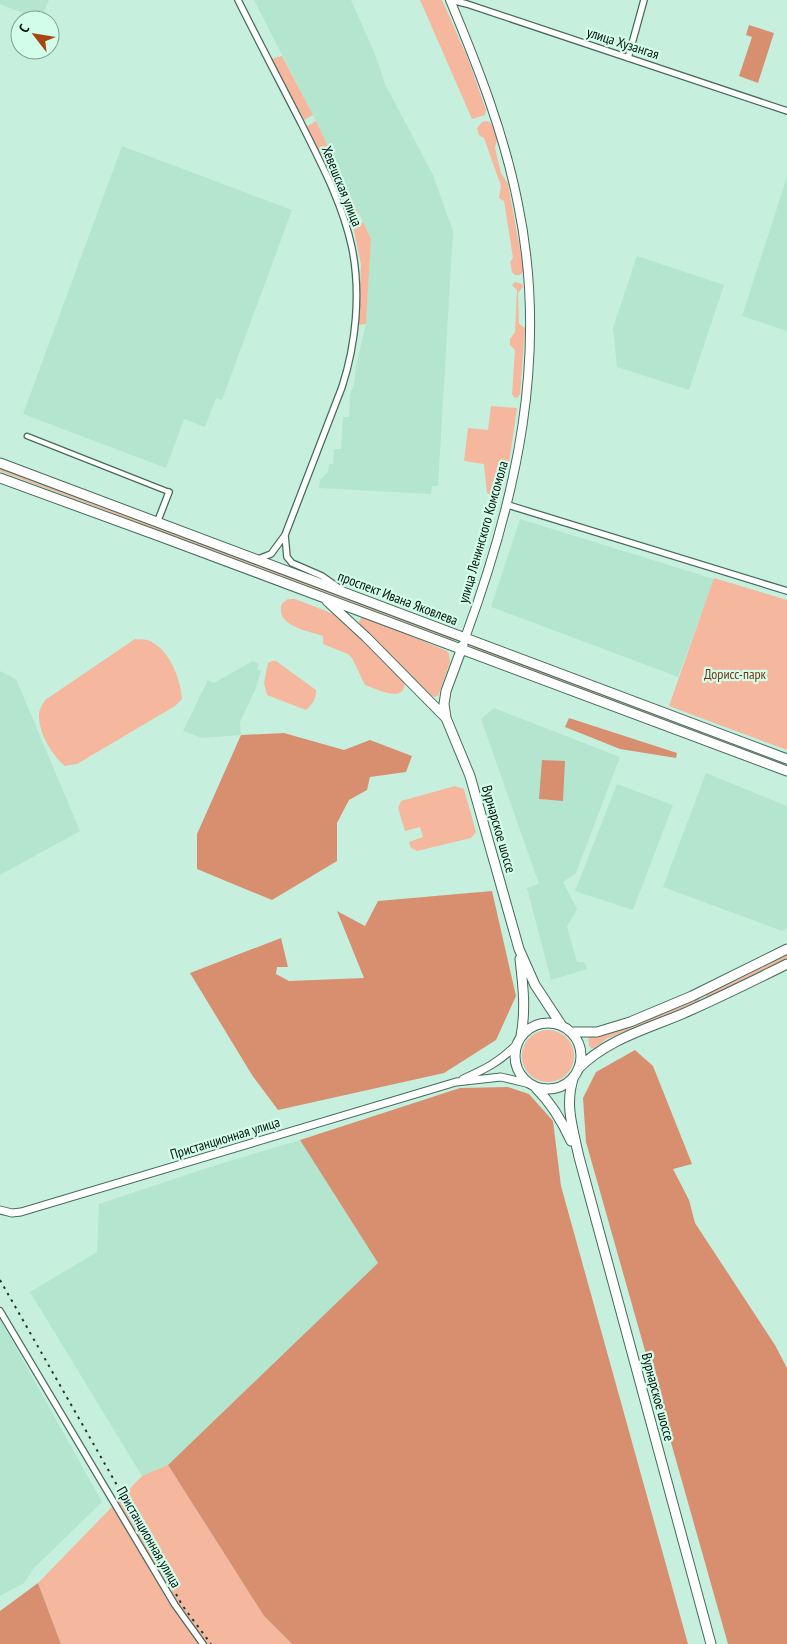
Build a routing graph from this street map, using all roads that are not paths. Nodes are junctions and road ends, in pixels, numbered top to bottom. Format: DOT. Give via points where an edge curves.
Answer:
graph roads {
  1 [pos="238,0"];
  2 [pos="451,0"];
  3 [pos="644,0"];
  4 [pos="628,58"];
  5 [pos="787,111"];
  6 [pos="27,436"];
  7 [pos="0,463"];
  8 [pos="0,478"];
  9 [pos="169,492"];
  10 [pos="508,505"];
  11 [pos="157,523"];
  12 [pos="285,535"];
  13 [pos="256,560"];
  14 [pos="787,591"];
  15 [pos="342,592"];
  16 [pos="323,597"];
  17 [pos="466,638"];
  18 [pos="461,649"];
  19 [pos="446,718"];
  20 [pos="787,758"];
  21 [pos="787,771"];
  22 [pos="519,949"];
  23 [pos="787,949"];
  24 [pos="787,964"];
  25 [pos="699,993"];
  26 [pos="704,1003"];
  27 [pos="562,1026"];
  28 [pos="571,1032"];
  29 [pos="519,1040"];
  30 [pos="576,1073"];
  31 [pos="456,1082"];
  32 [pos="532,1085"];
  33 [pos="579,1157"];
  34 [pos="0,1210"];
  35 [pos="0,1311"];
  36 [pos="203,1644"];
  37 [pos="711,1644"];
  1 -- 12 [label="street, Хевешская улица" via="338,201 355,265 350,363"];
  2 -- 4 [label="street, улица Хузангая"];
  2 -- 10 [label="main road, улица Ленинского Комсомола" via="498,123 518,204 529,271 529,362 520,451"];
  3 -- 4 [label="street"];
  4 -- 5 [label="street, улица Хузангая"];
  6 -- 9 [label="street"];
  7 -- 11 [label="main road, проспект Ивана Яковлева"];
  8 -- 16 [label="main road, проспект Ивана Яковлева"];
  9 -- 11 [label="street"];
  10 -- 14 [label="street"];
  10 -- 17 [label="main road, улица Ленинского Комсомола"];
  11 -- 13 [label="main road, проспект Ивана Яковлева"];
  12 -- 13 [label="street, Хевешская улица" via="271,554"];
  12 -- 15 [label="street" via="285,549 292,563 322,576"];
  13 -- 15 [label="main road, проспект Ивана Яковлева"];
  15 -- 17 [label="main road, проспект Ивана Яковлева"];
  16 -- 18 [label="main road, проспект Ивана Яковлева"];
  16 -- 19 [label="main road"];
  17 -- 18 [label="main road, улица Ленинского Комсомола"];
  17 -- 20 [label="main road, проспект Ивана Яковлева"];
  18 -- 19 [label="main road, улица Ленинского Комсомола" via="446,691"];
  18 -- 21 [label="main road, проспект Ивана Яковлева"];
  19 -- 22 [label="main road, Вурнарское шоссе" via="470,776"];
  22 -- 27 [label="main road, Вурнарское шоссе" via="535,986"];
  22 -- 29 [label="main road, Вурнарское шоссе" via="524,998"];
  23 -- 25 [label="main road"];
  24 -- 26 [label="main road"];
  25 -- 26 [label="main road"];
  25 -- 28 [label="main road" via="616,1027 597,1032"];
  26 -- 30 [label="main road" via="610,1043 588,1059"];
  27 -- 28 [label="main road"];
  27 -- 29 [label="main road" via="552,1023 536,1025"];
  28 -- 30 [label="main road" via="581,1050"];
  29 -- 31 [label="street, Пристанционная улица" via="492,1065"];
  29 -- 32 [label="main road" via="514,1060 517,1070"];
  30 -- 32 [label="main road" via="559,1087 543,1089"];
  30 -- 33 [label="main road, Вурнарское шоссе" via="568,1096"];
  31 -- 32 [label="street, Пристанционная улица" via="501,1077"];
  31 -- 34 [label="street, Пристанционная улица" via="21,1212"];
  32 -- 33 [label="main road, Вурнарское шоссе" via="559,1115"];
  33 -- 37 [label="main road, Вурнарское шоссе"];
  35 -- 36 [label="street, Пристанционная улица" via="174,1606"];
}
